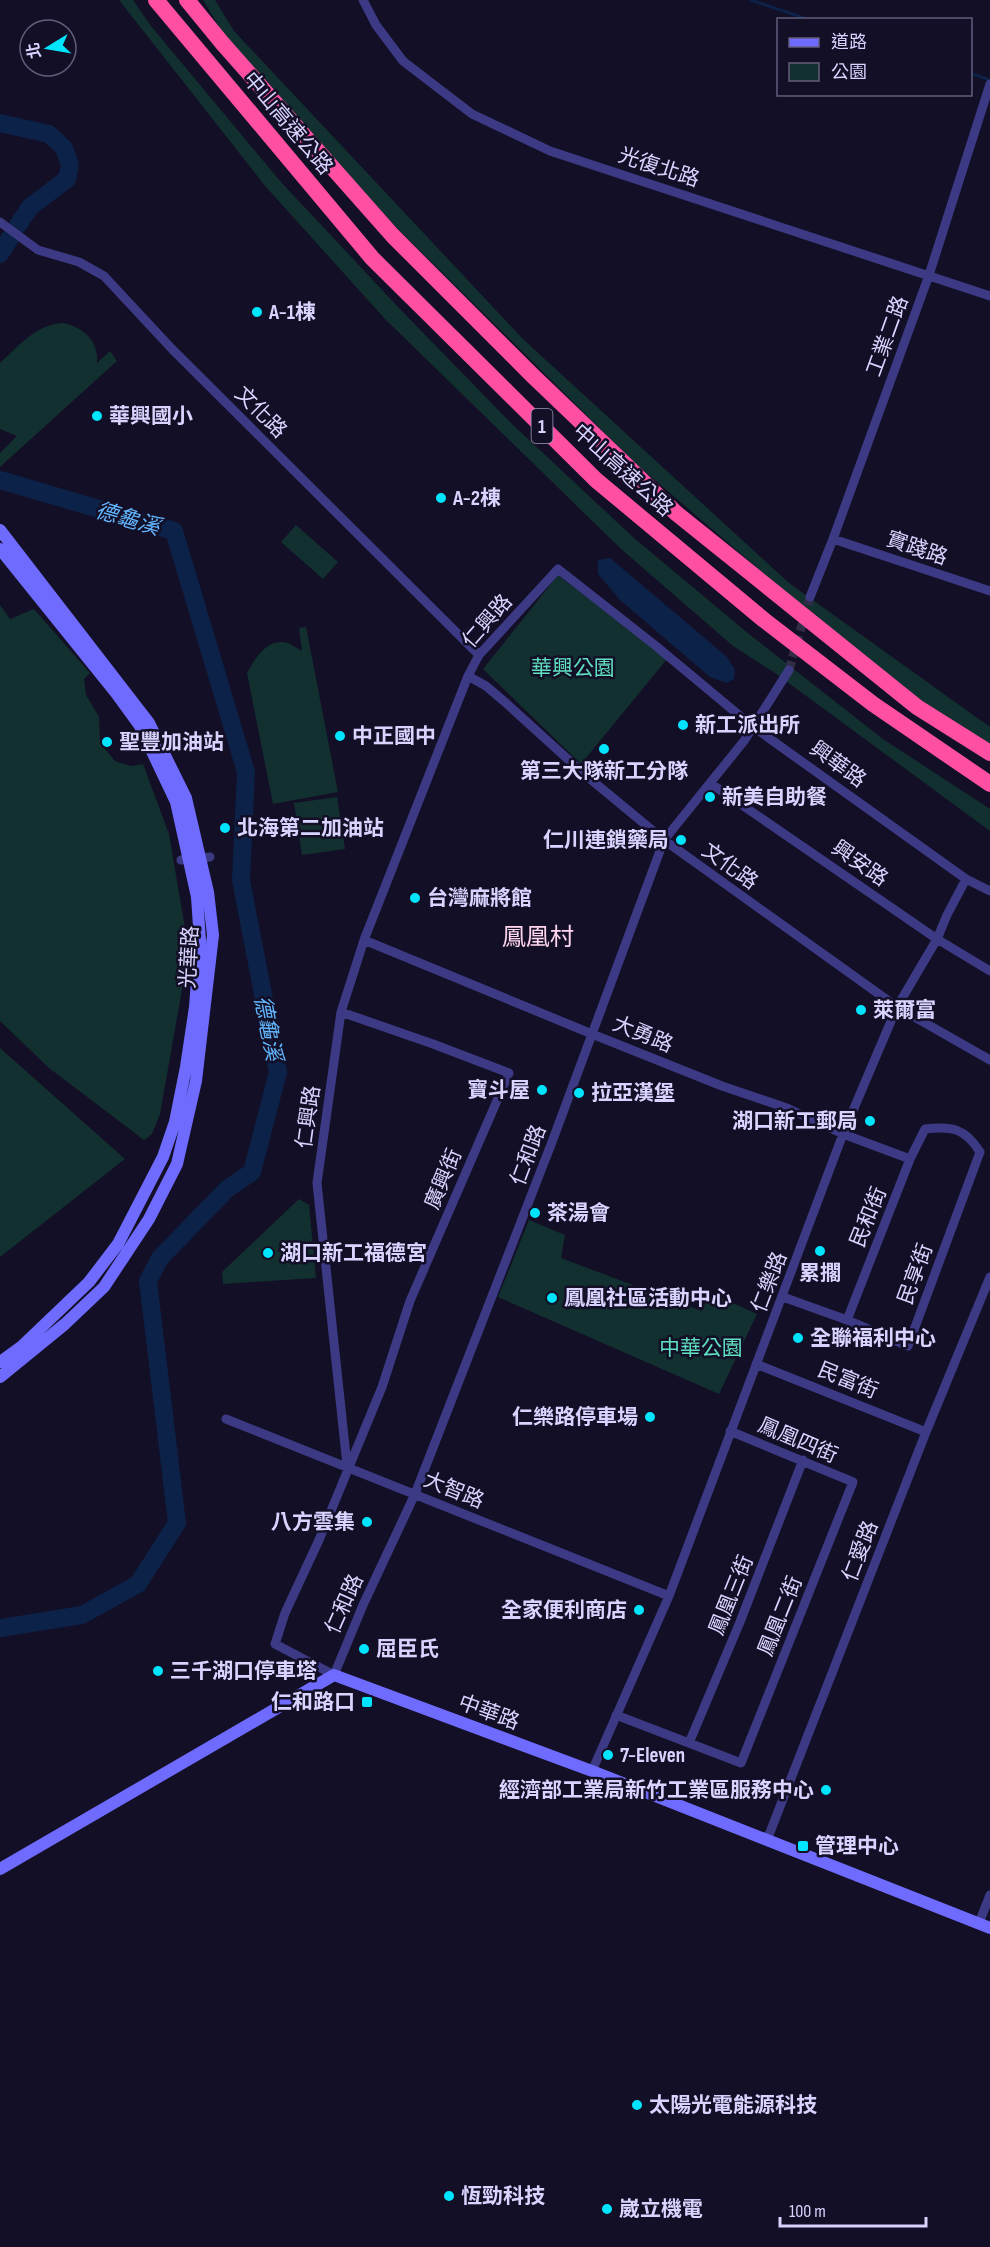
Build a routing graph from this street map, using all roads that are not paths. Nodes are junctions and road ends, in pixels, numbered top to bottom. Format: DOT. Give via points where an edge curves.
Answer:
graph roads {
  1 [pos="156,0"];
  2 [pos="187,0"];
  3 [pos="197,0"];
  4 [pos="363,0"];
  5 [pos="223,44"];
  6 [pos="990,84"];
  7 [pos="0,222"];
  8 [pos="928,275"];
  9 [pos="990,296"];
  10 [pos="0,530"];
  11 [pos="833,539"];
  12 [pos="0,549"];
  13 [pos="558,568"];
  14 [pos="990,591"];
  15 [pos="810,597"];
  16 [pos="479,655"];
  17 [pos="789,670"];
  18 [pos="468,676"];
  19 [pos="145,724"];
  20 [pos="752,726"];
  21 [pos="990,753"];
  22 [pos="710,783"];
  23 [pos="990,784"];
  24 [pos="664,840"];
  25 [pos="195,859"];
  26 [pos="966,879"];
  27 [pos="990,891"];
  28 [pos="937,939"];
  29 [pos="364,940"];
  30 [pos="990,971"];
  31 [pos="897,1007"];
  32 [pos="340,1012"];
  33 [pos="592,1034"];
  34 [pos="990,1060"];
  35 [pos="925,1129"];
  36 [pos="843,1134"];
  37 [pos="910,1159"];
  38 [pos="990,1277"];
  39 [pos="783,1297"];
  40 [pos="847,1320"];
  41 [pos="0,1362"];
  42 [pos="756,1364"];
  43 [pos="0,1377"];
  44 [pos="226,1419"];
  45 [pos="730,1431"];
  46 [pos="926,1432"];
  47 [pos="803,1460"];
  48 [pos="348,1467"];
  49 [pos="853,1482"];
  50 [pos="415,1494"];
  51 [pos="669,1596"];
  52 [pos="334,1675"];
  53 [pos="616,1715"];
  54 [pos="689,1743"];
  55 [pos="592,1771"];
  56 [pos="766,1840"];
  57 [pos="0,1869"];
  58 [pos="990,1895"];
  59 [pos="984,1925"];
  1 -- 23 [label="highway, 中山高速公路 / 1" via="372,258 596,480 764,620 873,704"];
  2 -- 5 [label="highway, 中山高速公路 / 1"];
  3 -- 5 [label="highway"];
  4 -- 8 [label="street, 光復北路" via="403,61 472,114 550,151"];
  5 -- 21 [label="highway, 中山高速公路 / 1" via="393,236 676,513 916,707"];
  6 -- 8 [label="street, 工業二路"];
  7 -- 16 [label="street, 文化路" via="38,250 79,262 104,276 172,349"];
  8 -- 9 [label="street, 光復北路"];
  8 -- 11 [label="street, 工業二路"];
  10 -- 19 [label="street, 光華路"];
  11 -- 14 [label="street, 實踐路"];
  11 -- 15 [label="street, 工業二路"];
  12 -- 19 [label="street, 光華路"];
  13 -- 16 [label="street, 仁興路"];
  13 -- 20 [label="street, 興華路"];
  16 -- 18 [label="street, 仁興路"];
  17 -- 20 [label="street, 仁和路"];
  18 -- 24 [label="street, 文化路" via="486,686"];
  18 -- 29 [label="street, 仁興路"];
  19 -- 25 [label="street, 光華路" via="186,798"];
  20 -- 22 [label="street, 仁和路"];
  20 -- 26 [label="street, 興華路"];
  22 -- 24 [label="street, 仁和路"];
  22 -- 28 [label="street, 興安路"];
  24 -- 31 [label="street, 文化路"];
  24 -- 33 [label="street, 仁和路"];
  25 -- 41 [label="street, 光華路" via="200,941 186,1067 163,1157 118,1244 89,1282"];
  25 -- 43 [label="street, 光華路" via="213,935 196,1081 177,1164 149,1220 104,1287"];
  26 -- 27 [label="street, 興華路"];
  26 -- 28 [label="street, 仁樂路"];
  28 -- 30 [label="street, 興安路"];
  28 -- 31 [label="street, 仁樂路"];
  29 -- 32 [label="street, 仁興路"];
  29 -- 33 [label="street, 大勇路"];
  31 -- 34 [label="street, 文化路"];
  31 -- 36 [label="street, 仁樂路"];
  32 -- 48 [label="street, 仁興路" via="317,1183"];
  32 -- 48 [label="street, 廣興街" via="509,1073 410,1301 382,1387"];
  33 -- 36 [label="street, 大勇路" via="787,1108"];
  33 -- 50 [label="street, 仁和路"];
  35 -- 37 [label="street, 民和街"];
  35 -- 40 [label="street, 民享街" via="947,1126 971,1137 980,1152 908,1346"];
  36 -- 37 [label="street, 大勇路"];
  36 -- 39 [label="street, 仁樂路"];
  37 -- 40 [label="street, 民和街"];
  38 -- 46 [label="street, 仁愛路"];
  39 -- 40 [label="street, 民享街"];
  39 -- 42 [label="street, 仁樂路"];
  42 -- 45 [label="street, 仁樂路"];
  42 -- 46 [label="street, 民富街"];
  44 -- 48 [label="street, 大智路"];
  45 -- 47 [label="street, 鳳凰四街"];
  45 -- 51 [label="street, 仁樂路"];
  46 -- 56 [label="street, 仁愛路"];
  47 -- 49 [label="street, 鳳凰四街"];
  47 -- 54 [label="street, 鳳凰三街"];
  48 -- 50 [label="street, 大智路"];
  48 -- 52 [label="street, 仁興路" via="275,1644"];
  49 -- 54 [label="street, 鳳凰二街" via="741,1763"];
  50 -- 51 [label="street, 大智路"];
  50 -- 52 [label="street, 仁和路"];
  51 -- 53 [label="street, 仁樂路"];
  52 -- 55 [label="street, 中華路"];
  52 -- 57 [label="street"];
  53 -- 54 [label="street"];
  53 -- 55 [label="street, 仁樂路"];
  55 -- 56 [label="street, 中華路"];
  56 -- 59 [label="street, 中華路"];
  58 -- 59 [label="street"];
}
